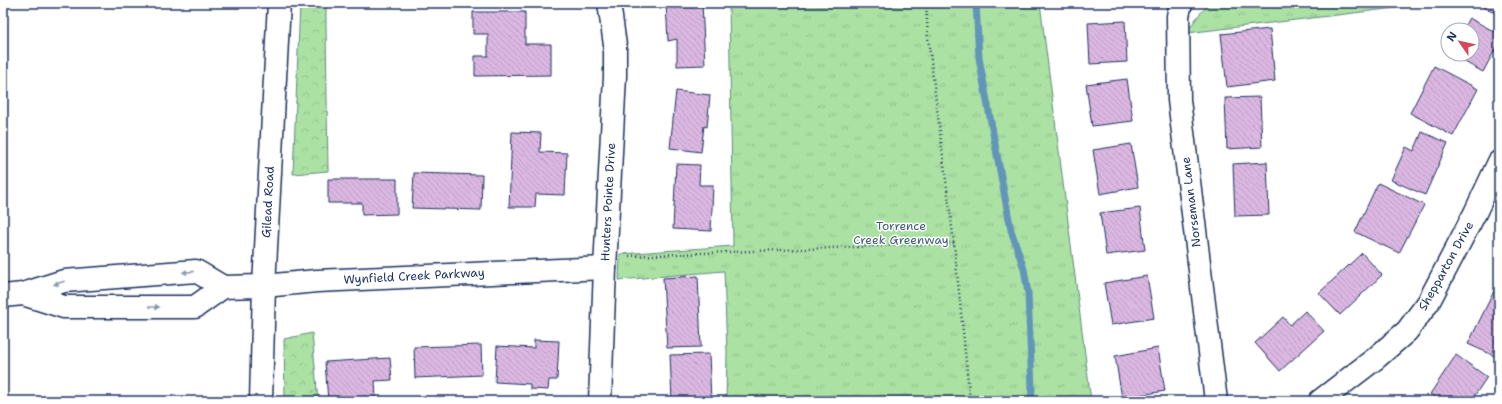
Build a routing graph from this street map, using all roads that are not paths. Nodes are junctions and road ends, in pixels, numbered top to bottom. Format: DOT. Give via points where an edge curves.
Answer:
graph roads {
  1 [pos="279,3"];
  2 [pos="608,3"];
  3 [pos="1181,3"];
  4 [pos="1499,162"];
  5 [pos="605,268"];
  6 [pos="264,286"];
  7 [pos="223,287"];
  8 [pos="13,295"];
  9 [pos="261,401"];
  10 [pos="600,401"];
  11 [pos="1216,401"];
  12 [pos="1320,401"];
  1 -- 6 [label="street, Gilead Road"];
  2 -- 5 [label="street, Hunters Pointe Drive" via="615,45 615,76"];
  3 -- 11 [label="street, Norseman Lane" via="1178,16 1179,100"];
  4 -- 12 [label="street, Shepparton Drive" via="1428,303 1407,331"];
  5 -- 6 [label="street, Wynfield Creek Parkway" via="318,281"];
  5 -- 10 [label="street, Hunters Pointe Drive"];
  6 -- 7 [label="street, Wynfield Creek Parkway"];
  6 -- 9 [label="street, Gilead Road"];
  7 -- 8 [label="street, one-way" via="196,271 64,281"];
  8 -- 7 [label="street, one-way" via="64,307 195,307"];
}
